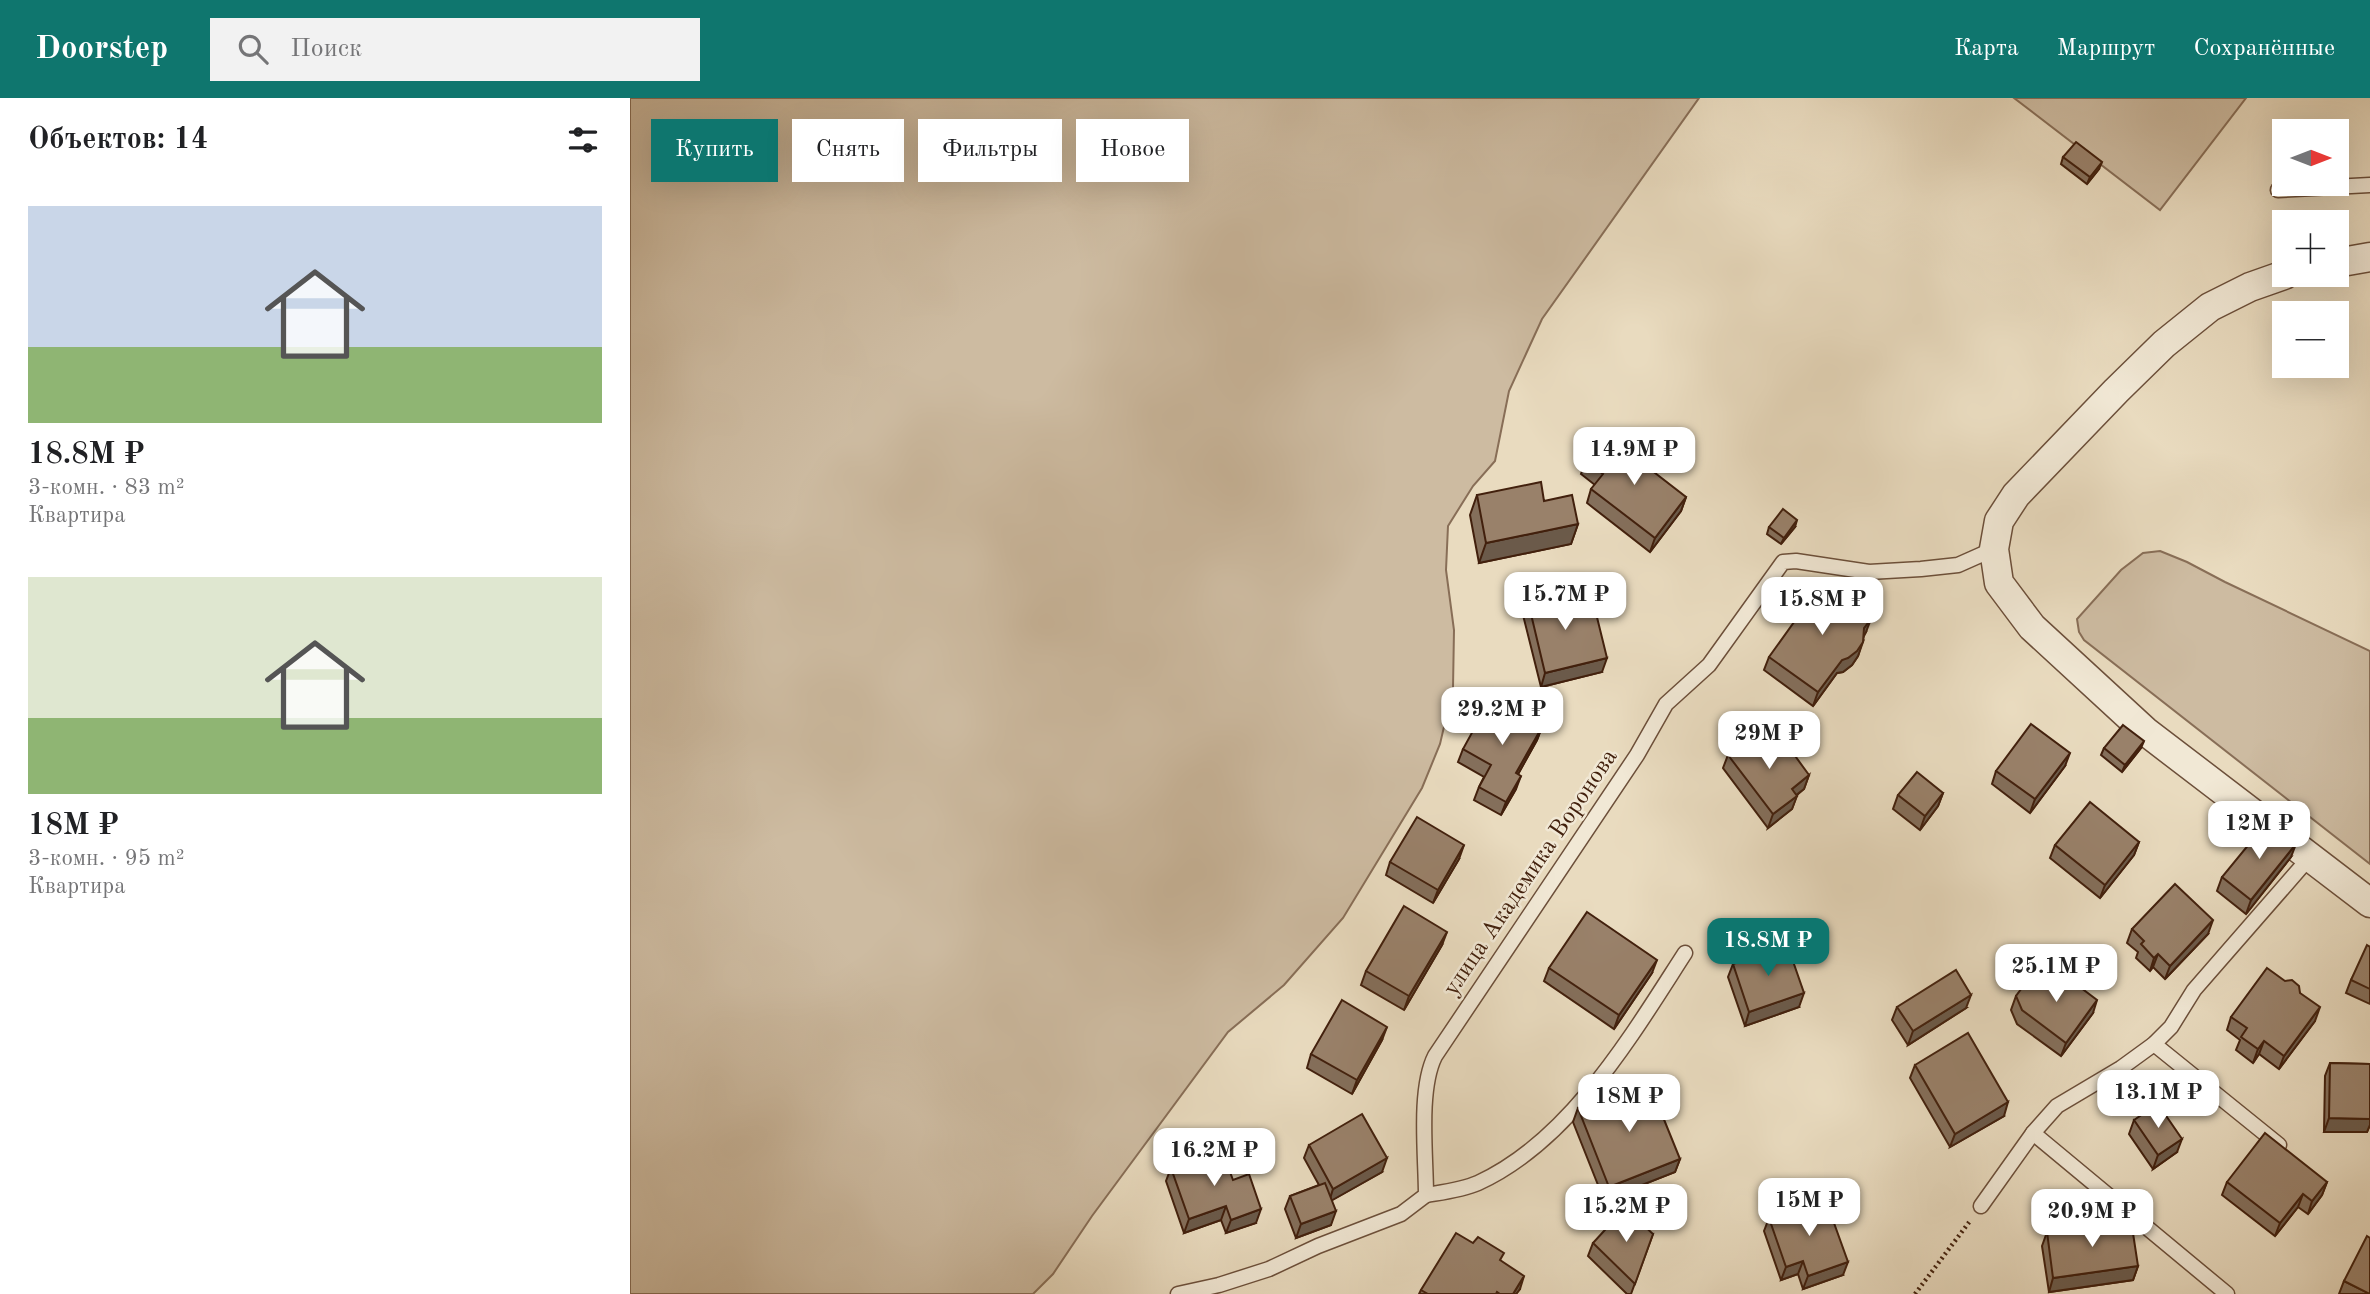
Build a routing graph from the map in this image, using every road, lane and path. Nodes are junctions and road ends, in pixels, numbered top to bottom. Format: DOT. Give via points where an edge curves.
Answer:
graph roads {
  1 [pos="2370,186"];
  2 [pos="2349,187"];
  3 [pos="2370,257"];
  4 [pos="2349,261"];
  5 [pos="2272,279"];
  6 [pos="1994,549"];
  7 [pos="2310,857"];
  8 [pos="2370,903"];
  9 [pos="1685,953"];
  10 [pos="2154,1044"];
  11 [pos="2033,1133"];
  12 [pos="2294,1157"];
  13 [pos="1426,1195"];
  14 [pos="1981,1206"];
  15 [pos="1178,1294"];
  16 [pos="1915,1294"];
  17 [pos="2227,1294"];
  1 -- 2 [label="lane"];
  3 -- 4 [label="street"];
  5 -- 6 [label="street" via="2210,307 2164,344 2017,495 1999,521"];
  6 -- 7 [label="street" via="1999,583 2032,627 2145,731"];
  6 -- 13 [label="lane, улица Академика Воронова" via="1958,565 1921,569 1868,572 1783,562 1709,664 1666,704 1435,1056 1425,1094"];
  7 -- 8 [label="street"];
  7 -- 10 [label="lane" via="2194,989 2171,1027"];
  9 -- 13 [label="lane" via="1632,1034 1567,1116 1523,1156 1477,1184"];
  10 -- 11 [label="lane" via="2057,1106"];
  10 -- 12 [label="lane"];
  11 -- 14 [label="lane"];
  11 -- 17 [label="lane"];
  13 -- 15 [label="lane" via="1401,1214 1269,1269"];
  14 -- 16 [label="path"];
}
